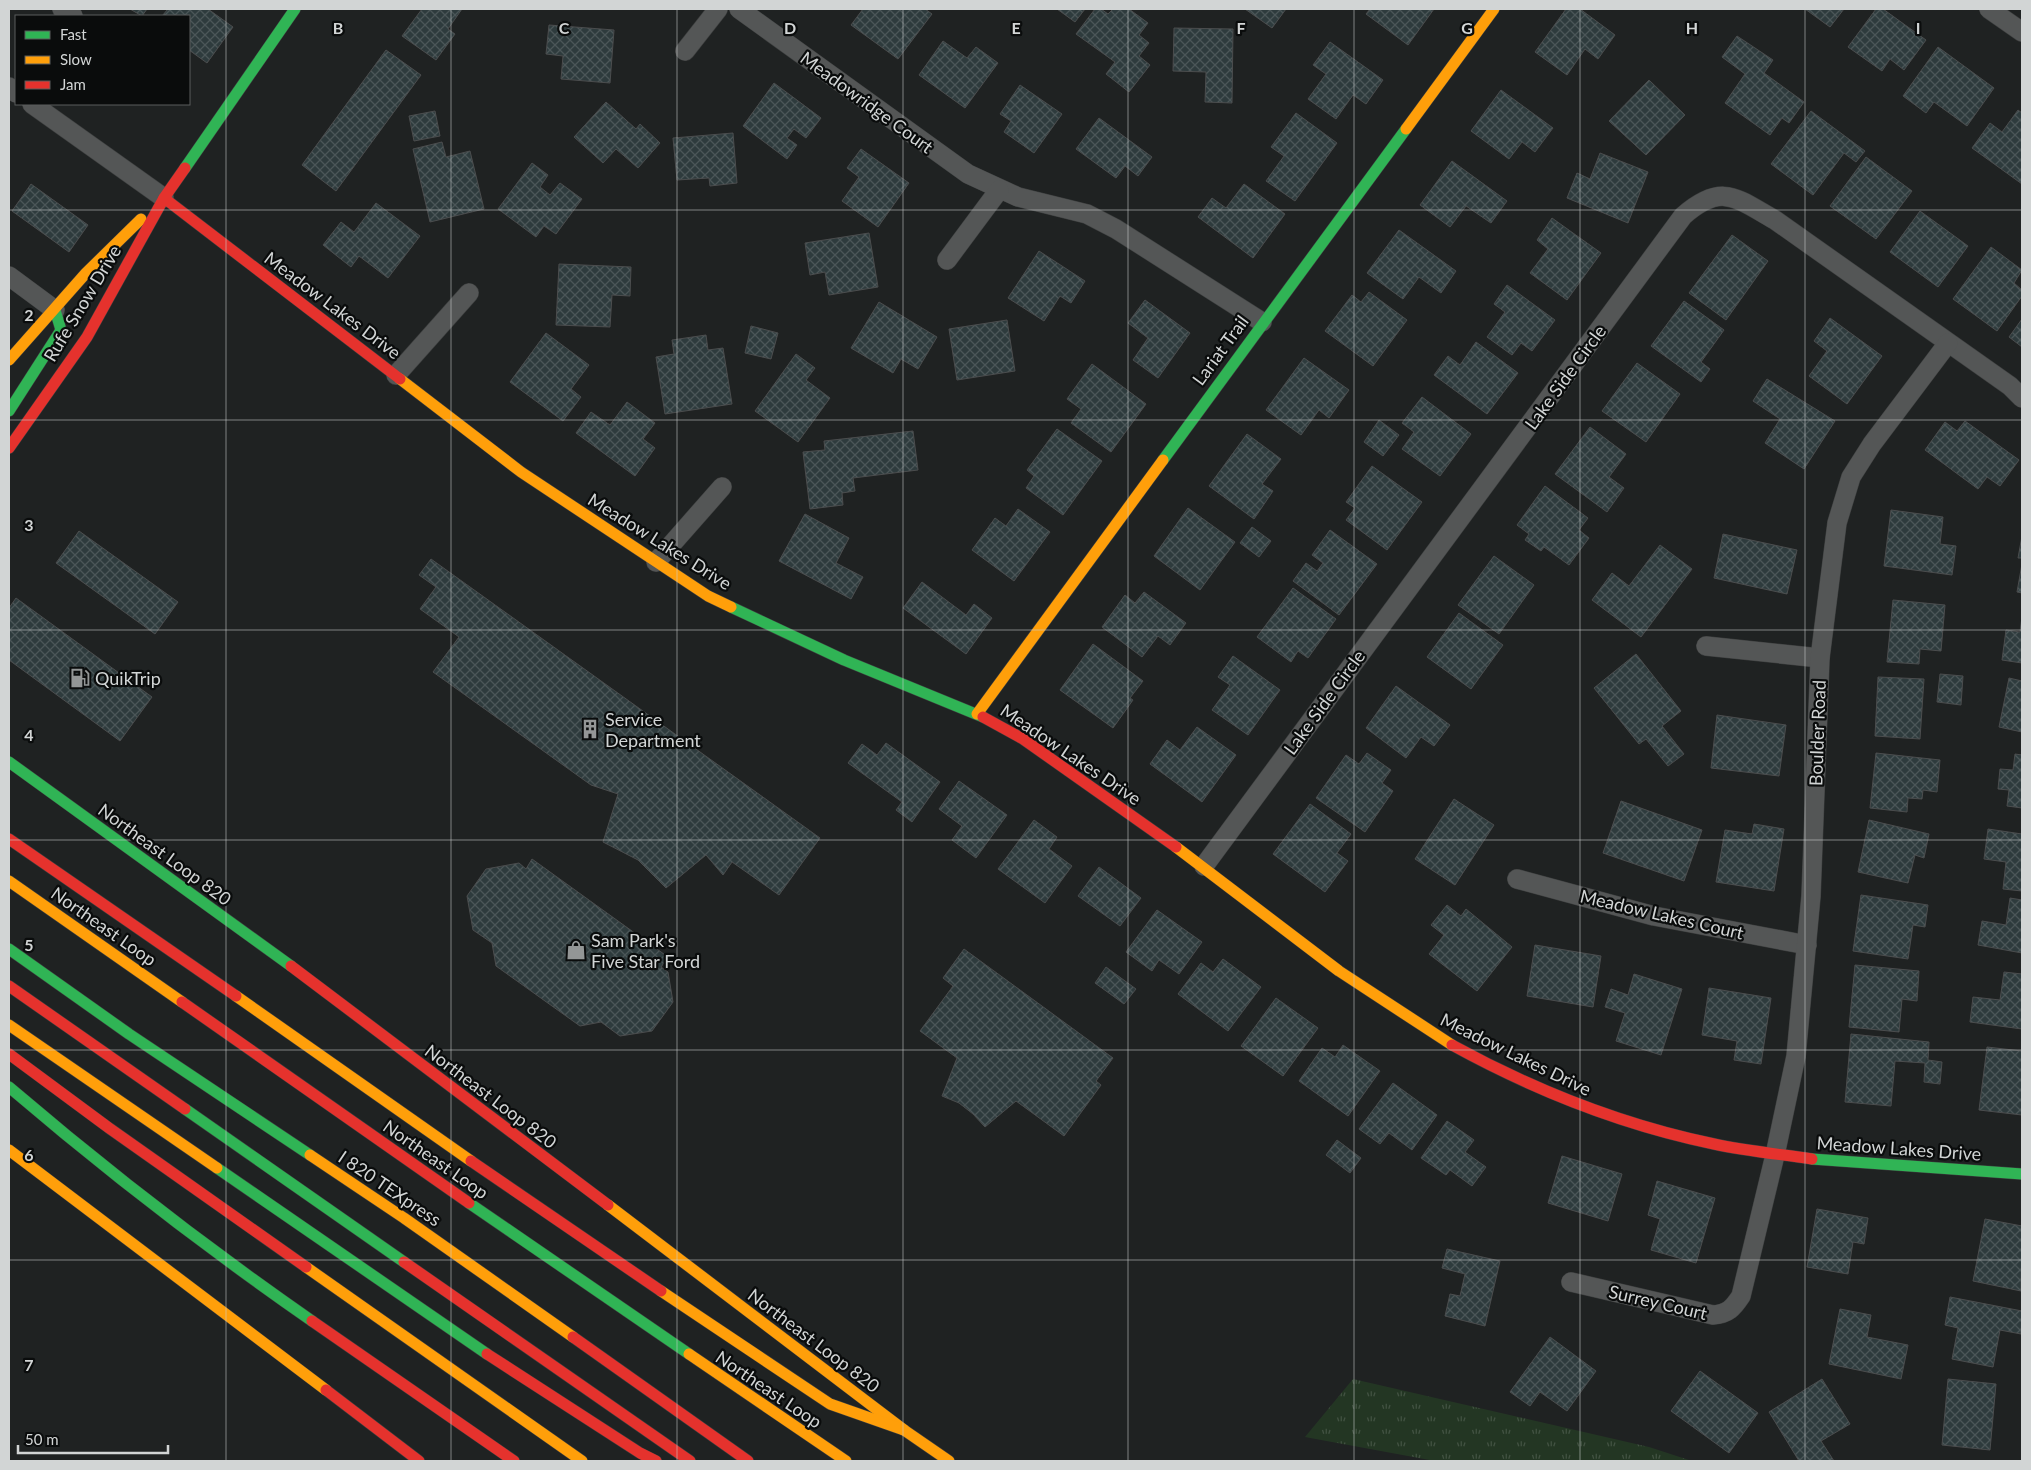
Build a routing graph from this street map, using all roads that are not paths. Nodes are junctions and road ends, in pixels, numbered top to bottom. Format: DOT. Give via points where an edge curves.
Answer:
graph roads {
  1 [pos="295,9"];
  2 [pos="718,9"];
  3 [pos="739,9"];
  4 [pos="1494,9"];
  5 [pos="1989,9"];
  6 [pos="2022,32"];
  7 [pos="685,51"];
  8 [pos="33,105"];
  9 [pos="999,190"];
  10 [pos="164,198"];
  11 [pos="947,260"];
  12 [pos="9,276"];
  13 [pos="469,293"];
  14 [pos="55,310"];
  15 [pos="1262,322"];
  16 [pos="1948,343"];
  17 [pos="9,360"];
  18 [pos="396,375"];
  19 [pos="2022,398"];
  20 [pos="9,413"];
  21 [pos="18,435"];
  22 [pos="9,448"];
  23 [pos="722,487"];
  24 [pos="656,562"];
  25 [pos="1706,646"];
  26 [pos="1820,658"];
  27 [pos="977,714"];
  28 [pos="9,762"];
  29 [pos="9,839"];
  30 [pos="1204,866"];
  31 [pos="1517,879"];
  32 [pos="9,881"];
  33 [pos="1808,945"];
  34 [pos="9,949"];
  35 [pos="9,986"];
  36 [pos="9,1026"];
  37 [pos="9,1054"];
  38 [pos="9,1087"];
  39 [pos="9,1150"];
  40 [pos="1776,1155"];
  41 [pos="2022,1174"];
  42 [pos="1571,1282"];
  43 [pos="904,1430"];
  44 [pos="419,1461"];
  45 [pos="514,1461"];
  46 [pos="582,1461"];
  47 [pos="656,1461"];
  48 [pos="690,1461"];
  49 [pos="748,1461"];
  50 [pos="846,1461"];
  51 [pos="949,1461"];
  1 -- 10 [label="main road, Rufe Snow Drive"];
  2 -- 7 [label="street"];
  3 -- 9 [label="street, Meadowridge Court" via="968,174"];
  4 -- 15 [label="main road, Lariat Trail"];
  5 -- 6 [label="street"];
  8 -- 10 [label="street"];
  9 -- 11 [label="street"];
  9 -- 15 [label="street, Meadowridge Court" via="1088,214"];
  10 -- 14 [label="main road, Rufe Snow Drive" via="86,273"];
  10 -- 18 [label="main road, Meadow Lakes Drive"];
  10 -- 21 [label="main road, Rufe Snow Drive" via="87,336"];
  12 -- 14 [label="street"];
  13 -- 18 [label="street"];
  14 -- 17 [label="main road, Rufe Snow Drive"];
  14 -- 20 [label="main road" via="61,330"];
  15 -- 27 [label="main road, Lariat Trail"];
  16 -- 19 [label="street, Lake Side Circle"];
  16 -- 26 [label="street, Boulder Road" via="1851,477 1837,523"];
  16 -- 30 [label="street, Lake Side Circle" via="1775,220 1727,196 1715,196 1699,203 1683,216"];
  18 -- 24 [label="main road, Meadow Lakes Drive" via="521,472"];
  20 -- 21 [label="main road"];
  21 -- 22 [label="main road, Rufe Snow Drive"];
  23 -- 24 [label="street"];
  24 -- 27 [label="main road, Meadow Lakes Drive" via="708,596 844,660"];
  25 -- 26 [label="street"];
  26 -- 33 [label="street, Boulder Road"];
  27 -- 30 [label="main road, Meadow Lakes Drive" via="1023,740"];
  28 -- 43 [label="main road, Northeast Loop 820" via="348,1008"];
  29 -- 43 [label="main road" via="525,1199 830,1404"];
  30 -- 40 [label="main road, Meadow Lakes Drive" via="1339,971 1453,1046 1561,1098 1615,1118 1714,1144"];
  31 -- 33 [label="street, Meadow Lakes Court" via="1654,916"];
  32 -- 50 [label="main road, Northeast Loop" via="569,1274"];
  33 -- 40 [label="street, Boulder Road" via="1796,1056"];
  34 -- 49 [label="main road, I 820 TEXpress" via="129,1034 404,1218"];
  35 -- 48 [label="main road"];
  36 -- 47 [label="main road" via="504,1366"];
  37 -- 46 [label="main road"];
  38 -- 45 [label="main road" via="76,1144 245,1274"];
  39 -- 44 [label="main road"];
  40 -- 41 [label="main road, Meadow Lakes Drive"];
  40 -- 42 [label="street, Surrey Court" via="1741,1296 1734,1308 1725,1314 1713,1315"];
  43 -- 51 [label="main road, Northeast Loop 820"];
}
